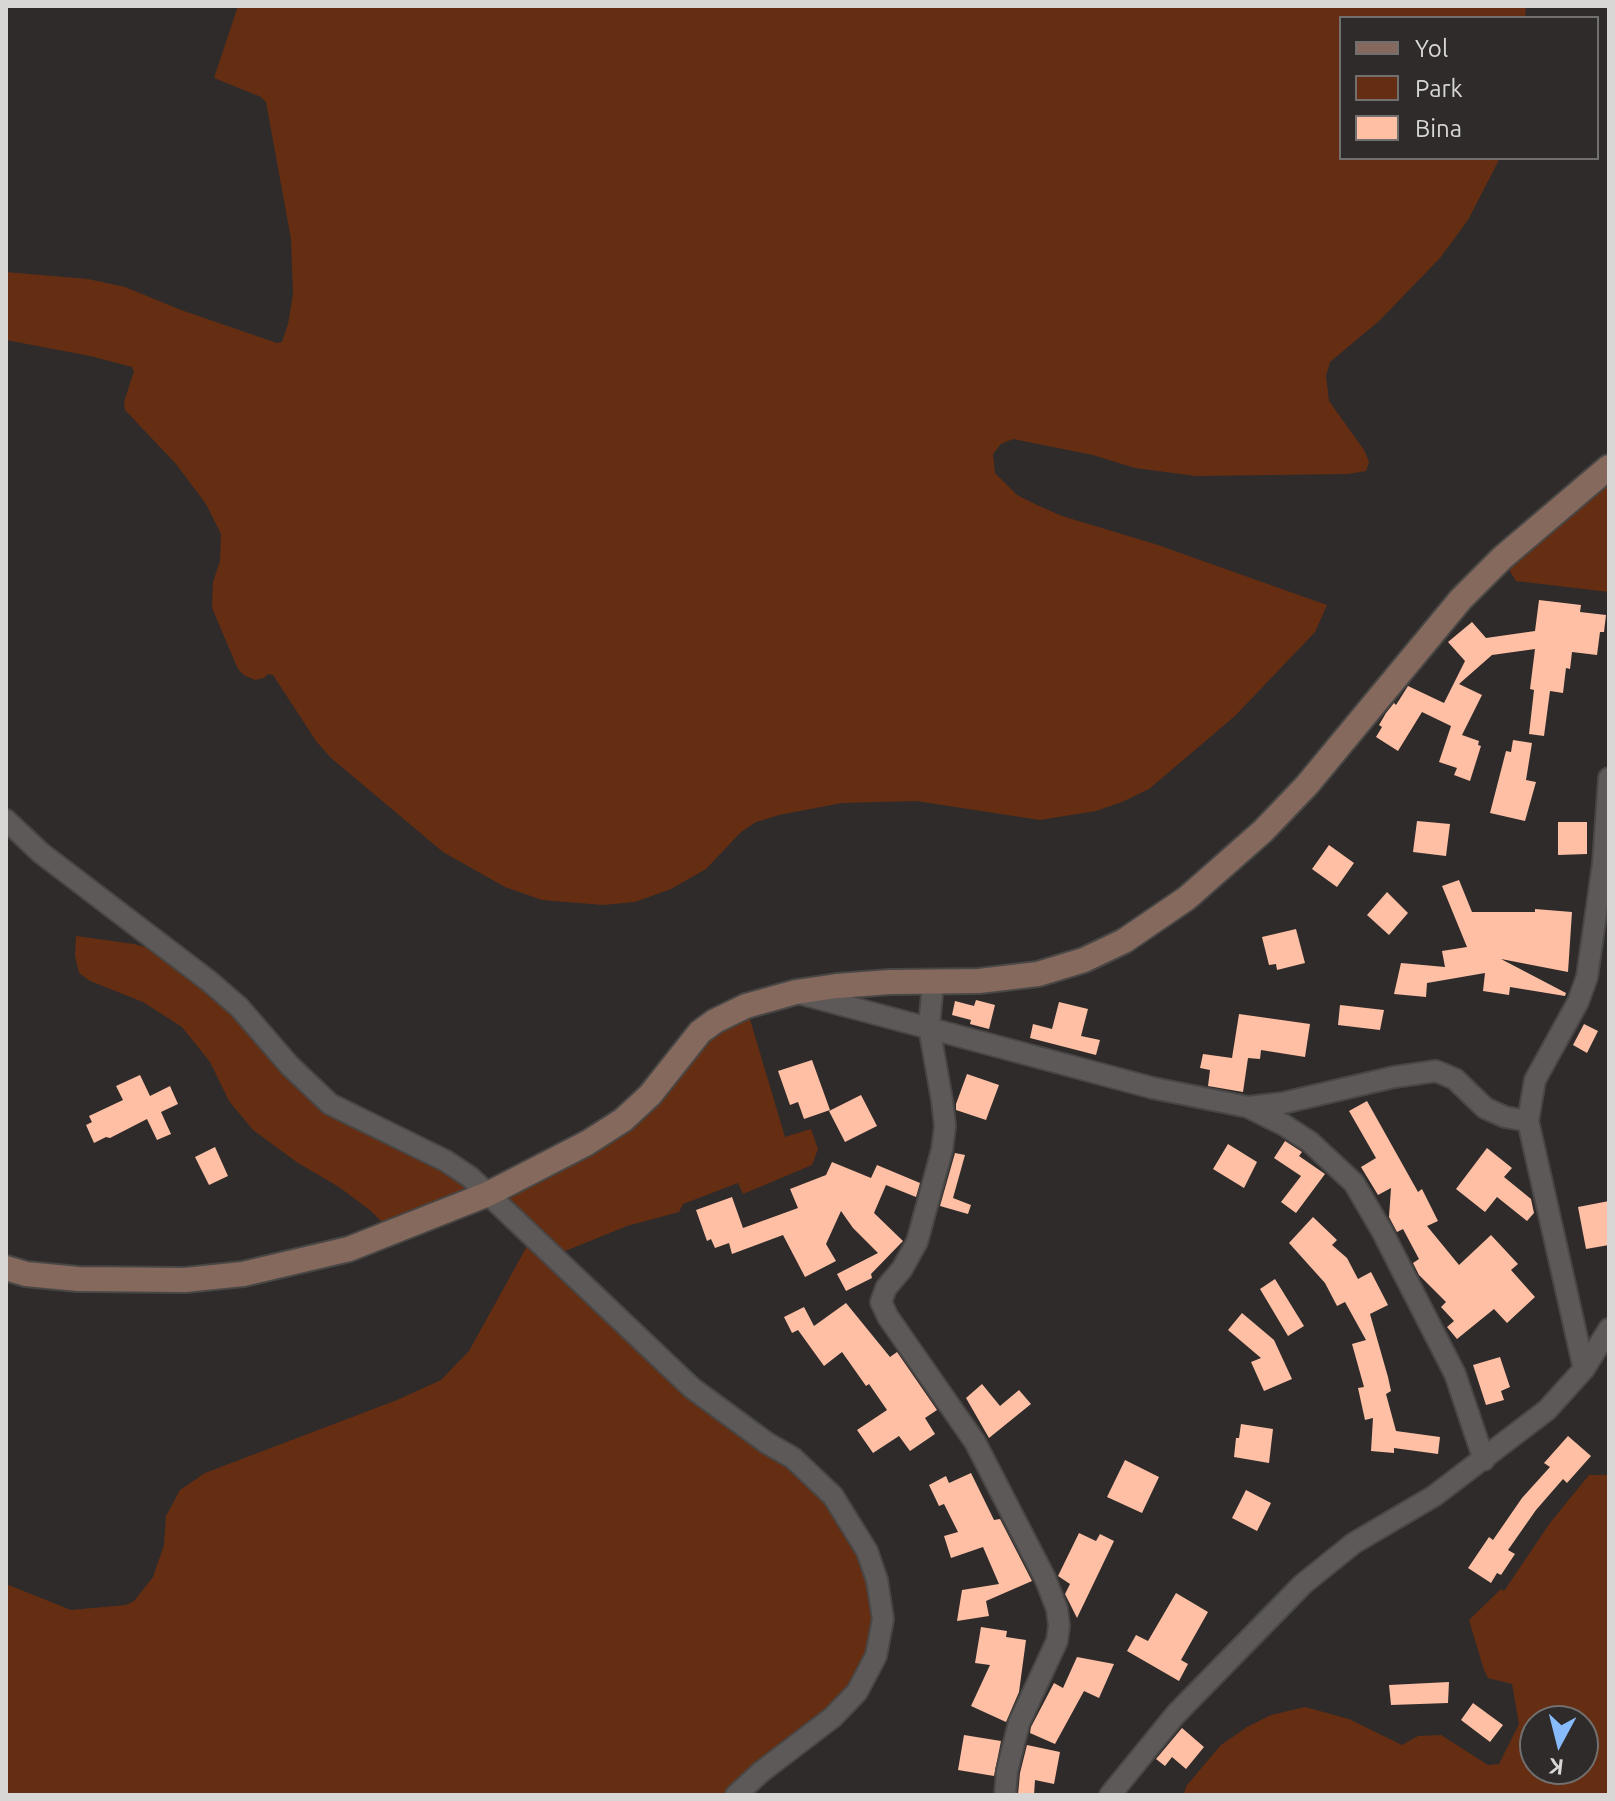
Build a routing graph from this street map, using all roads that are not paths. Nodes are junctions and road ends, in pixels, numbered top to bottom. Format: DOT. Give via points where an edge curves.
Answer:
graph roads {
  1 [pos="1609,467"];
  2 [pos="1609,778"];
  3 [pos="6,820"];
  4 [pos="933,983"];
  5 [pos="796,992"];
  6 [pos="929,1027"];
  7 [pos="1248,1107"];
  8 [pos="1528,1121"];
  9 [pos="488,1194"];
  10 [pos="6,1268"];
  11 [pos="1609,1329"];
  12 [pos="1584,1369"];
  13 [pos="1484,1460"];
  14 [pos="736,1795"];
  15 [pos="1005,1795"];
  16 [pos="1110,1795"];
  1 -- 4 [label="street" via="1481,578 1307,785 1187,898 1124,941 1084,960 1038,974"];
  2 -- 8 [label="street" via="1587,977 1535,1080"];
  3 -- 9 [label="street" via="229,999 330,1104 446,1161"];
  4 -- 5 [label="street"];
  4 -- 6 [label="street"];
  5 -- 6 [label="street"];
  5 -- 9 [label="street" via="715,1021 623,1120"];
  6 -- 7 [label="street" via="1153,1088"];
  6 -- 15 [label="street" via="945,1126 942,1150 917,1242 881,1302 975,1442 1057,1609 1057,1641 1019,1723"];
  7 -- 8 [label="street" via="1436,1071 1455,1079 1485,1108"];
  7 -- 13 [label="street" via="1310,1142 1354,1183 1455,1374"];
  8 -- 12 [label="street"];
  9 -- 10 [label="street" via="349,1249 243,1274 133,1281"];
  9 -- 14 [label="street" via="692,1388 817,1478 867,1551 883,1619 869,1674 833,1717"];
  11 -- 12 [label="street"];
  12 -- 13 [label="street" via="1547,1410"];
  13 -- 16 [label="street" via="1354,1543 1303,1584 1176,1714"];
}
